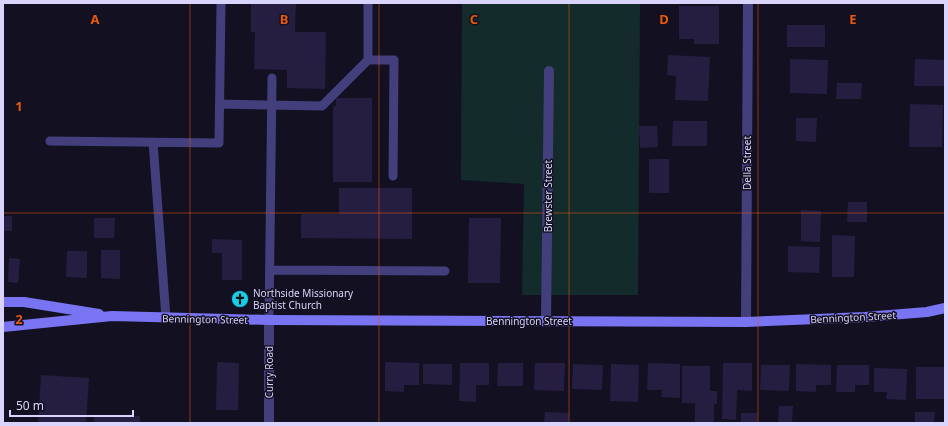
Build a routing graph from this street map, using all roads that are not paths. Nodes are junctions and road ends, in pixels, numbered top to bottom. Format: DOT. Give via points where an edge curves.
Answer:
graph roads {
  1 [pos="222,3"];
  2 [pos="368,3"];
  3 [pos="748,3"];
  4 [pos="368,60"];
  5 [pos="549,71"];
  6 [pos="272,78"];
  7 [pos="220,104"];
  8 [pos="272,105"];
  9 [pos="50,141"];
  10 [pos="153,142"];
  11 [pos="393,176"];
  12 [pos="270,270"];
  13 [pos="445,271"];
  14 [pos="3,302"];
  15 [pos="945,308"];
  16 [pos="112,316"];
  17 [pos="166,318"];
  18 [pos="269,320"];
  19 [pos="546,321"];
  20 [pos="746,322"];
  21 [pos="3,327"];
  22 [pos="269,423"];
  1 -- 7 [label="lane"];
  2 -- 4 [label="lane"];
  3 -- 20 [label="street, Della Street"];
  4 -- 8 [label="lane" via="322,106"];
  4 -- 11 [label="lane" via="394,60"];
  5 -- 19 [label="street, Brewster Street"];
  6 -- 8 [label="lane"];
  7 -- 8 [label="lane"];
  7 -- 10 [label="lane" via="219,143"];
  8 -- 12 [label="lane"];
  9 -- 10 [label="lane"];
  10 -- 17 [label="lane"];
  12 -- 13 [label="lane"];
  12 -- 18 [label="lane"];
  14 -- 16 [label="street, Bennington Street" via="24,302"];
  15 -- 20 [label="street, Bennington Street" via="865,317"];
  16 -- 17 [label="street, Bennington Street"];
  16 -- 21 [label="street, Bennington Street"];
  17 -- 18 [label="street, Bennington Street"];
  18 -- 19 [label="street, Bennington Street"];
  18 -- 22 [label="street, Curry Road"];
  19 -- 20 [label="street, Bennington Street"];
}
